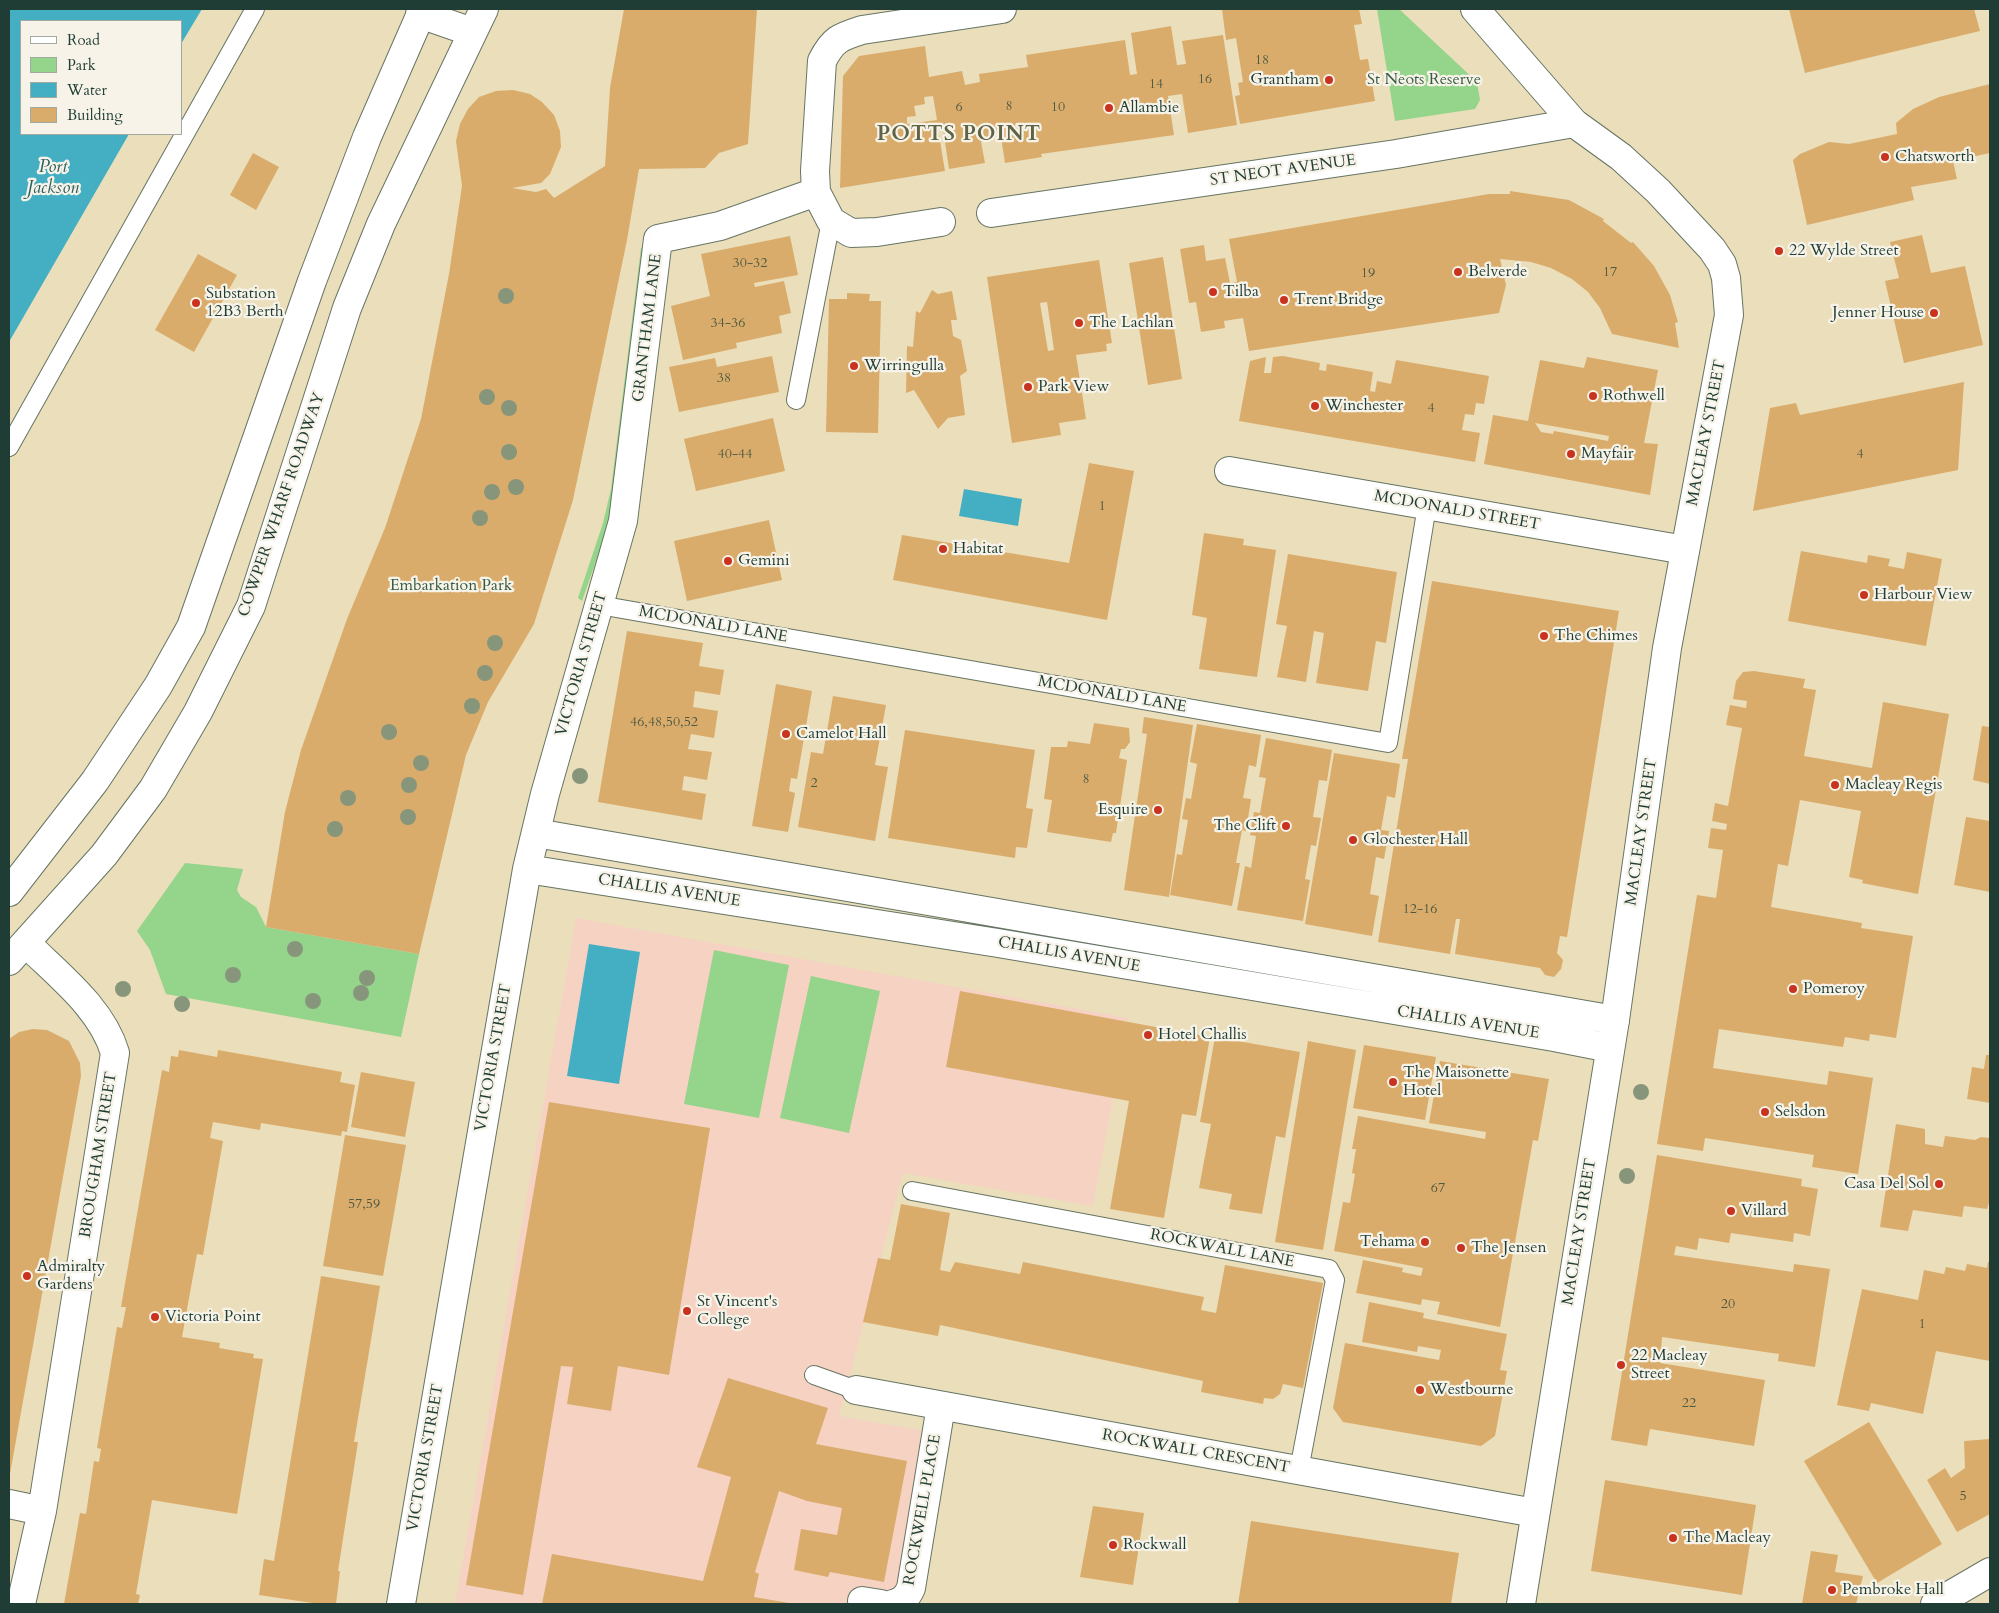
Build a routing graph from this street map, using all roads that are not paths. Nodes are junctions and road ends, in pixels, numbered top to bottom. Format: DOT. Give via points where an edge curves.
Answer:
graph roads {
  1 [pos="255,9"];
  2 [pos="1002,9"];
  3 [pos="1475,9"];
  4 [pos="421,12"];
  5 [pos="478,21"];
  6 [pos="1574,123"];
  7 [pos="816,192"];
  8 [pos="990,213"];
  9 [pos="830,221"];
  10 [pos="941,222"];
  11 [pos="796,400"];
  12 [pos="9,447"];
  13 [pos="1229,471"];
  14 [pos="1427,506"];
  15 [pos="623,521"];
  16 [pos="1685,550"];
  17 [pos="599,605"];
  18 [pos="536,833"];
  19 [pos="527,869"];
  20 [pos="9,892"];
  21 [pos="1004,913"];
  22 [pos="998,943"];
  23 [pos="18,952"];
  24 [pos="1615,1020"];
  25 [pos="1610,1048"];
  26 [pos="912,1191"];
  27 [pos="814,1375"];
  28 [pos="856,1390"];
  29 [pos="941,1406"];
  30 [pos="1298,1470"];
  31 [pos="9,1504"];
  32 [pos="42,1510"];
  33 [pos="1535,1513"];
  34 [pos="1990,1572"];
  35 [pos="21,1604"];
  36 [pos="402,1604"];
  37 [pos="892,1604"];
  38 [pos="1521,1604"];
  39 [pos="1935,1604"];
  1 -- 12 [label="lane"];
  2 -- 7 [label="street" via="862,30 841,37 830,45 822,61"];
  3 -- 6 [label="street, MACLEAY STREET"];
  4 -- 5 [label="street"];
  4 -- 20 [label="street" via="366,137 312,281 191,627 158,686 95,781"];
  5 -- 23 [label="street, COWPER WHARF ROADWAY" via="380,224 347,308 251,606 198,712 153,789 104,855"];
  6 -- 8 [label="street, ST NEOT AVENUE" via="1396,154"];
  6 -- 16 [label="street, MACLEAY STREET" via="1621,157 1677,211 1712,250 1722,264 1726,278 1729,315"];
  7 -- 9 [label="street"];
  7 -- 15 [label="street, GRANTHAM LANE" via="720,226 658,239"];
  9 -- 10 [label="street" via="851,233"];
  9 -- 11 [label="lane"];
  13 -- 14 [label="street, MCDONALD STREET"];
  14 -- 16 [label="street, MCDONALD STREET"];
  14 -- 17 [label="lane, MCDONALD LANE" via="1388,743"];
  15 -- 17 [label="street, VICTORIA STREET"];
  16 -- 24 [label="street, MACLEAY STREET" via="1667,648"];
  17 -- 18 [label="street, VICTORIA STREET"];
  18 -- 19 [label="street, VICTORIA STREET"];
  18 -- 21 [label="street, CHALLIS AVENUE"];
  19 -- 22 [label="street, CHALLIS AVENUE"];
  19 -- 36 [label="street, VICTORIA STREET"];
  21 -- 22 [label="lane"];
  21 -- 24 [label="street, CHALLIS AVENUE"];
  22 -- 25 [label="street, CHALLIS AVENUE"];
  23 -- 32 [label="street, BROUGHAM STREET" via="98,1018 115,1053"];
  24 -- 25 [label="street, MACLEAY STREET"];
  25 -- 33 [label="street, MACLEAY STREET"];
  26 -- 30 [label="lane, ROCKWALL LANE" via="1329,1269 1335,1280"];
  27 -- 28 [label="lane"];
  28 -- 29 [label="street, ROCKWALL CRESCENT"];
  29 -- 30 [label="street, ROCKWALL CRESCENT"];
  29 -- 37 [label="street, ROCKWELL PLACE" via="911,1588 907,1596"];
  30 -- 33 [label="street, ROCKWALL CRESCENT"];
  31 -- 32 [label="street"];
  32 -- 35 [label="street, BROUGHAM STREET"];
  33 -- 38 [label="street, MACLEAY STREET"];
  34 -- 39 [label="street"];
}
